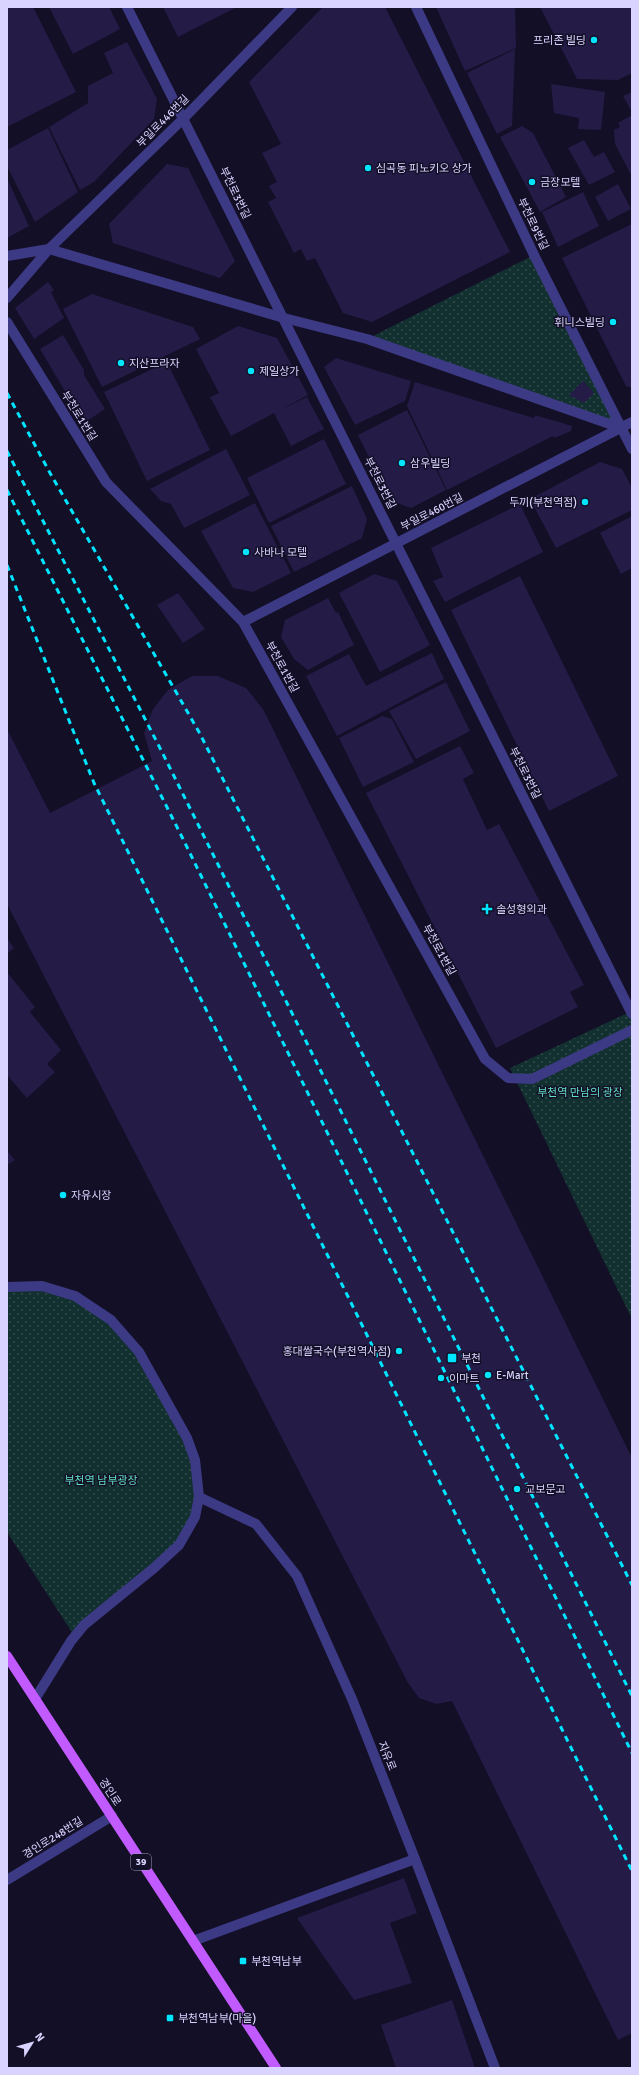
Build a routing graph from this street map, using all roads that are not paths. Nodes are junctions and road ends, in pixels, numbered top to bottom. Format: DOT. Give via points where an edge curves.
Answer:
graph roads {
  1 [pos="127,7"];
  2 [pos="292,7"];
  3 [pos="416,7"];
  4 [pos="184,118"];
  5 [pos="49,249"];
  6 [pos="7,256"];
  7 [pos="7,298"];
  8 [pos="284,318"];
  9 [pos="7,322"];
  10 [pos="632,422"];
  11 [pos="621,428"];
  12 [pos="632,449"];
  13 [pos="397,544"];
  14 [pos="243,622"];
  15 [pos="632,1014"];
  16 [pos="632,1030"];
  17 [pos="7,1287"];
  18 [pos="199,1497"];
  19 [pos="7,1656"];
  20 [pos="35,1699"];
  21 [pos="112,1816"];
  22 [pos="416,1859"];
  23 [pos="7,1880"];
  24 [pos="193,1941"];
  25 [pos="276,2068"];
  26 [pos="495,2068"];
  1 -- 4 [label="street, 부천로3번길"];
  2 -- 4 [label="street, 부일로446번길"];
  3 -- 11 [label="street, 부천로9번길" via="534,255"];
  4 -- 5 [label="street, 부일로446번길"];
  4 -- 8 [label="street, 부천로3번길"];
  5 -- 6 [label="street"];
  5 -- 7 [label="street"];
  5 -- 8 [label="street"];
  8 -- 11 [label="street" via="367,339"];
  8 -- 13 [label="street, 부천로3번길"];
  9 -- 14 [label="street, 부천로1번길" via="106,482"];
  10 -- 11 [label="street, 부일로460번길"];
  11 -- 12 [label="street, 부천로9번길"];
  11 -- 13 [label="street, 부일로460번길"];
  13 -- 14 [label="street, 부일로460번길"];
  13 -- 15 [label="street, 부천로3번길"];
  14 -- 16 [label="street, 부천로1번길" via="485,1060 508,1078 532,1079"];
  17 -- 18 [label="street" via="42,1286 75,1296 111,1320 139,1352 187,1438 195,1460"];
  18 -- 20 [label="street" via="195,1517 179,1545 84,1625 71,1641"];
  18 -- 22 [label="street, 자유로" via="256,1524 297,1576 352,1699"];
  19 -- 20 [label="main road, 경인로 / 39"];
  20 -- 21 [label="main road, 경인로 / 39"];
  21 -- 23 [label="street, 경인로248번길"];
  21 -- 24 [label="main road, 경인로 / 39"];
  22 -- 24 [label="street"];
  22 -- 26 [label="street, 자유로"];
  24 -- 25 [label="main road, 경인로 / 39"];
}
